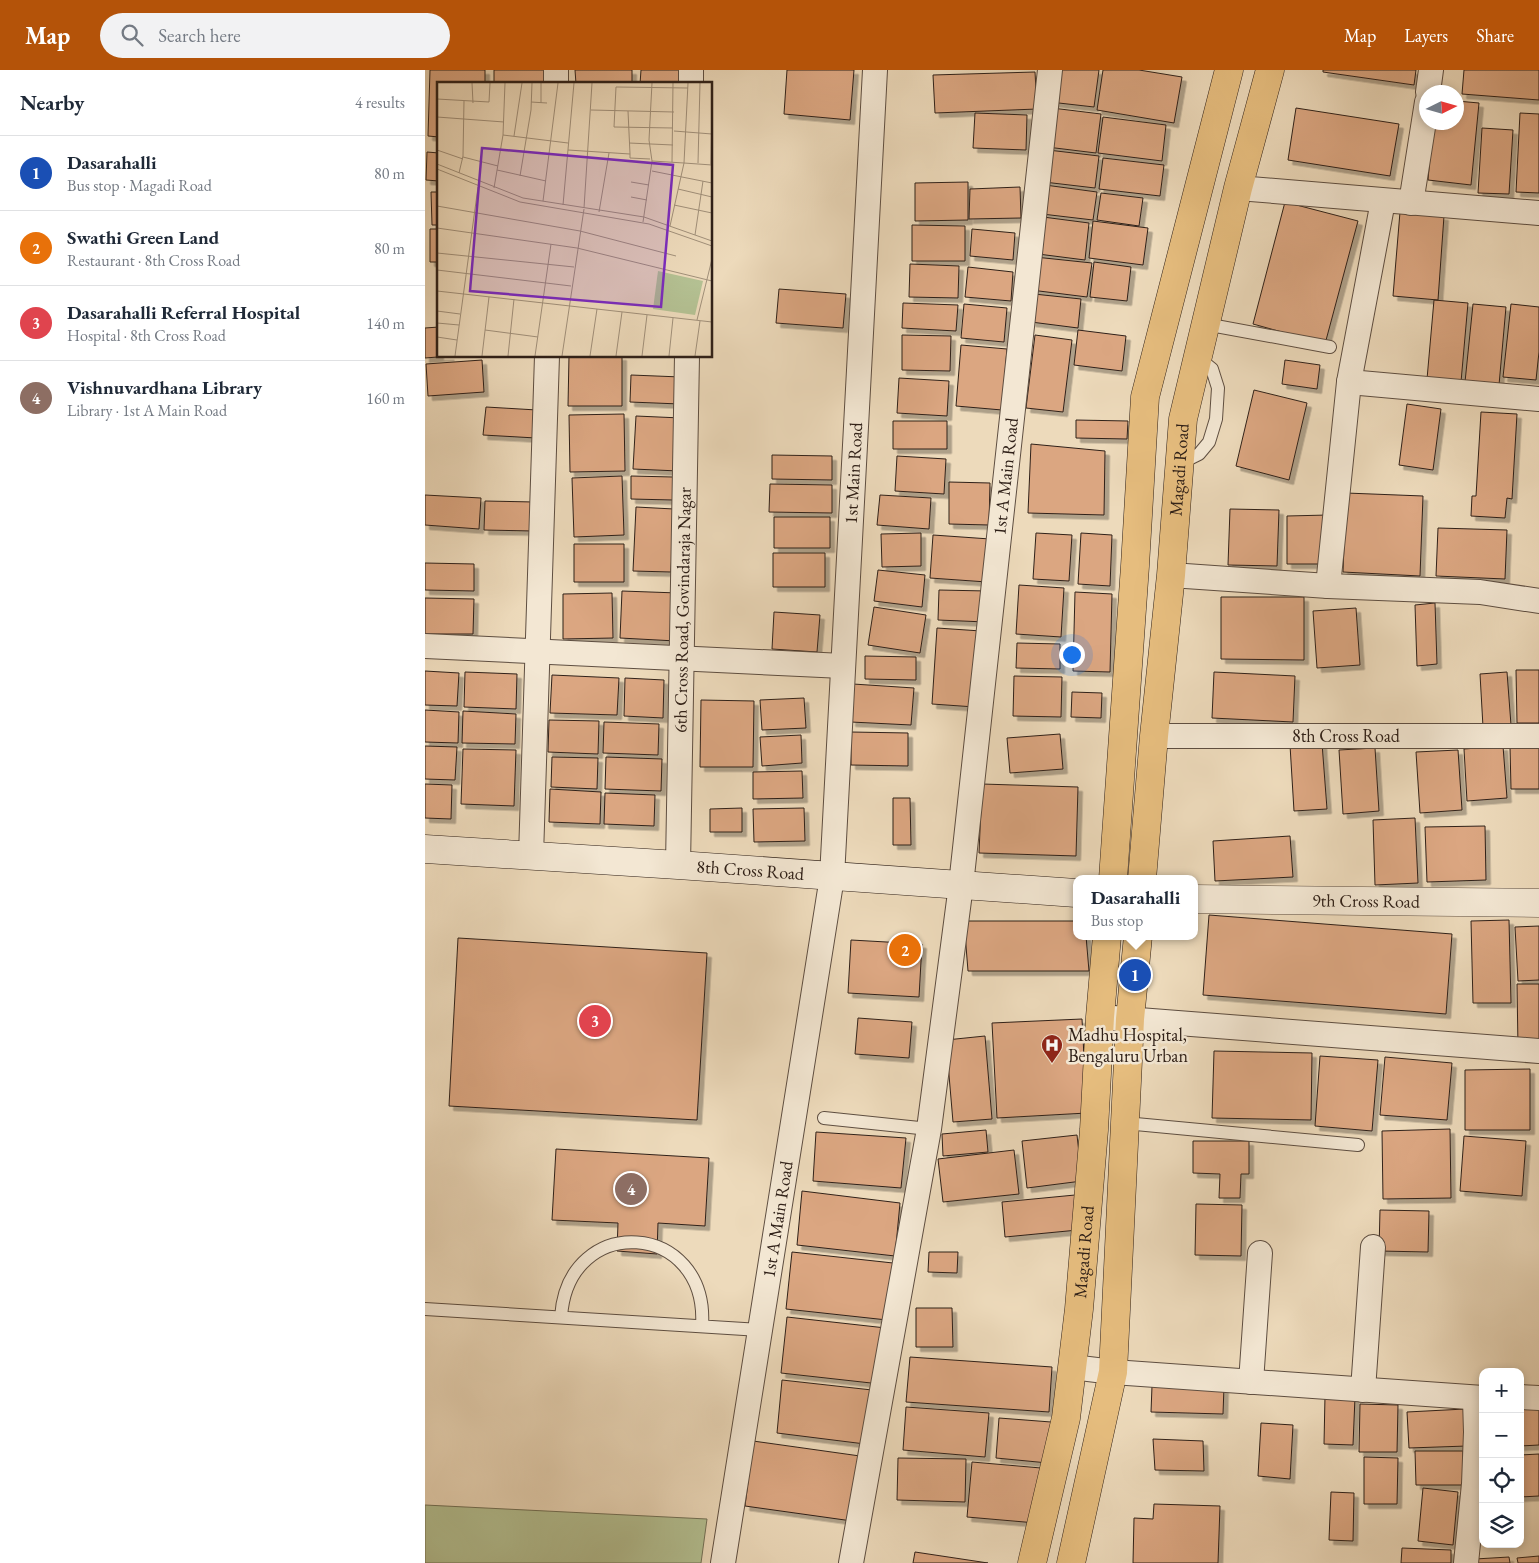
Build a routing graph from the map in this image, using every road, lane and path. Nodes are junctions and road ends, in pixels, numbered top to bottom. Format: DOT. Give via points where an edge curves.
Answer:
graph roads {
  1 [pos="875,70"];
  2 [pos="1049,70"];
  3 [pos="1229,70"];
  4 [pos="1270,70"];
  5 [pos="1431,70"];
  6 [pos="1429,85"];
  7 [pos="1423,130"];
  8 [pos="1237,188"];
  9 [pos="1383,201"];
  10 [pos="1411,203"];
  11 [pos="1539,213"];
  12 [pos="1205,324"];
  13 [pos="1330,347"];
  14 [pos="547,358"];
  15 [pos="687,358"];
  16 [pos="1349,382"];
  17 [pos="1539,399"];
  18 [pos="1171,575"];
  19 [pos="1328,586"];
  20 [pos="1539,601"];
  21 [pos="425,646"];
  22 [pos="538,652"];
  23 [pos="681,659"];
  24 [pos="843,666"];
  25 [pos="1154,736"];
  26 [pos="1539,736"];
  27 [pos="425,849"];
  28 [pos="531,856"];
  29 [pos="678,865"];
  30 [pos="1113,875"];
  31 [pos="1142,875"];
  32 [pos="831,877"];
  33 [pos="961,885"];
  34 [pos="1073,893"];
  35 [pos="1198,899"];
  36 [pos="1539,903"];
  37 [pos="1107,940"];
  38 [pos="1138,940"];
  39 [pos="1100,1017"];
  40 [pos="1130,1019"];
  41 [pos="1539,1051"];
  42 [pos="824,1118"];
  43 [pos="1125,1123"];
  44 [pos="929,1129"];
  45 [pos="1358,1145"];
  46 [pos="1373,1247"];
  47 [pos="1260,1254"];
  48 [pos="425,1309"];
  49 [pos="561,1317"];
  50 [pos="702,1326"];
  51 [pos="760,1330"];
  52 [pos="1072,1367"];
  53 [pos="1113,1372"];
  54 [pos="1251,1382"];
  55 [pos="1363,1390"];
  56 [pos="1524,1397"];
  57 [pos="1539,1398"];
  58 [pos="1479,1399"];
  59 [pos="723,1563"];
  60 [pos="851,1563"];
  61 [pos="1033,1563"];
  62 [pos="1071,1563"];
  63 [pos="1466,1563"];
  1 -- 24 [label="street, 1st Main Road"];
  2 -- 33 [label="street, 1st A Main Road"];
  3 -- 30 [label="main road" via="1145,397"];
  4 -- 8 [label="main road, Magadi Road"];
  5 -- 6 [label="street"];
  7 -- 10 [label="street"];
  8 -- 9 [label="street"];
  8 -- 12 [label="main road, Magadi Road"];
  9 -- 10 [label="street"];
  9 -- 16 [label="street"];
  10 -- 11 [label="street"];
  12 -- 13 [label="lane"];
  12 -- 18 [label="main road, Magadi Road" via="1183,420"];
  14 -- 22 [label="street"];
  15 -- 23 [label="street, 6th Cross Road, Govindaraja Nagar"];
  16 -- 17 [label="street"];
  16 -- 19 [label="street"];
  18 -- 19 [label="street"];
  18 -- 25 [label="main road, Magadi Road"];
  19 -- 20 [label="street" via="1480,592"];
  21 -- 22 [label="street"];
  22 -- 23 [label="street"];
  22 -- 28 [label="street"];
  23 -- 24 [label="street"];
  23 -- 29 [label="street, 6th Cross Road, Govindaraja Nagar"];
  24 -- 32 [label="street, 1st Main Road"];
  25 -- 26 [label="street, 8th Cross Road"];
  25 -- 31 [label="main road, Magadi Road"];
  27 -- 28 [label="main road, 8th Cross Road"];
  28 -- 29 [label="main road, 8th Cross Road"];
  29 -- 32 [label="main road, 8th Cross Road"];
  32 -- 33 [label="main road, 8th Cross Road"];
  32 -- 51 [label="street, 1st A Main Road"];
  33 -- 34 [label="main road, 8th Cross Road"];
  33 -- 44 [label="street, 1st A Main Road"];
  35 -- 36 [label="main road, 9th Cross Road"];
  37 -- 39 [label="main road, Magadi Road"];
  38 -- 40 [label="main road, Magadi Road"];
  39 -- 40 [label="street"];
  39 -- 52 [label="main road, Magadi Road" via="1093,1139"];
  40 -- 41 [label="street"];
  40 -- 43 [label="main road, Magadi Road"];
  42 -- 44 [label="lane"];
  43 -- 45 [label="lane"];
  43 -- 53 [label="main road, Magadi Road"];
  44 -- 60 [label="street, 1st A Main Road"];
  46 -- 55 [label="street"];
  47 -- 54 [label="street"];
  48 -- 49 [label="lane"];
  49 -- 50 [label="lane"];
  49 -- 50 [label="lane" via="567,1286 585,1260 613,1244 645,1243 674,1256 695,1280 703,1310"];
  50 -- 51 [label="lane"];
  51 -- 59 [label="street, 1st A Main Road"];
  52 -- 53 [label="street"];
  52 -- 61 [label="main road, Magadi Road" via="1066,1418"];
  53 -- 54 [label="street"];
  53 -- 62 [label="main road, Magadi Road"];
  54 -- 55 [label="street"];
  55 -- 58 [label="street"];
  56 -- 57 [label="street"];
  58 -- 63 [label="street"];
}
